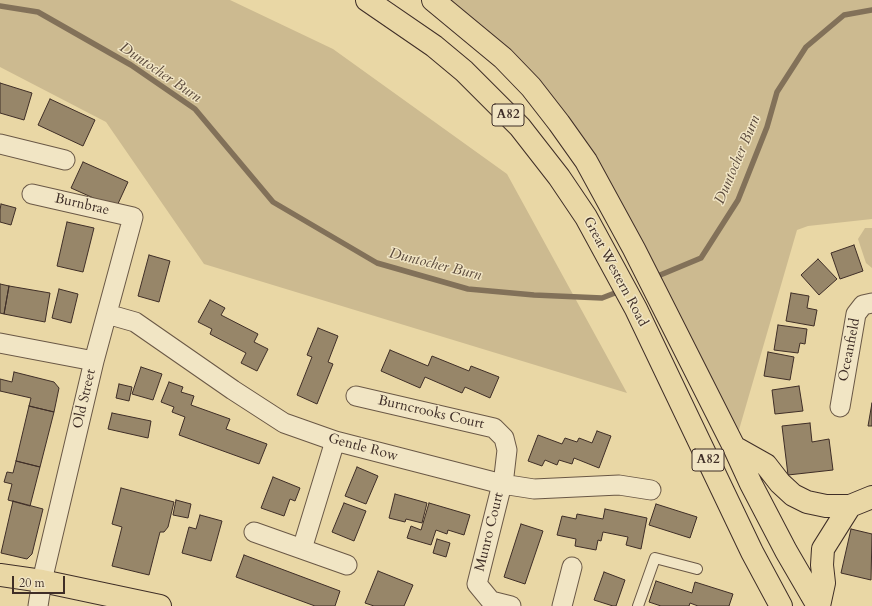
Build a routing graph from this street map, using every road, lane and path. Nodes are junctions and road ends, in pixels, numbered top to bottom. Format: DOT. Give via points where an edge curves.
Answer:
graph roads {
  1 [pos="367,0"];
  2 [pos="433,0"];
  3 [pos="0,144"];
  4 [pos="65,160"];
  5 [pos="32,194"];
  6 [pos="133,217"];
  7 [pos="872,302"];
  8 [pos="107,314"];
  9 [pos="0,343"];
  10 [pos="94,361"];
  11 [pos="356,396"];
  12 [pos="840,407"];
  13 [pos="335,441"];
  14 [pos="734,447"];
  15 [pos="502,484"];
  16 [pos="651,490"];
  17 [pos="872,497"];
  18 [pos="850,506"];
  19 [pos="254,532"];
  20 [pos="302,549"];
  21 [pos="348,565"];
  22 [pos="572,567"];
  23 [pos="697,569"];
  24 [pos="0,575"];
  25 [pos="42,581"];
  26 [pos="38,606"];
  27 [pos="160,606"];
  28 [pos="512,606"];
  29 [pos="562,606"];
  30 [pos="638,606"];
  31 [pos="781,606"];
  32 [pos="818,606"];
  1 -- 31 [label="main road, Great Western Road / A82" via="458,66 520,127 560,177 586,217 636,309 752,552"];
  2 -- 14 [label="main road, Great Western Road / A82" via="503,58 531,87 586,161 634,249"];
  3 -- 4 [label="street"];
  5 -- 6 [label="street, Burnbrae"];
  6 -- 8 [label="street, Old Street"];
  7 -- 12 [label="street, Oceanfield" via="863,305 856,314"];
  8 -- 10 [label="street, Old Street"];
  8 -- 13 [label="street, Gentle Row" via="135,322 284,423"];
  9 -- 10 [label="street"];
  10 -- 25 [label="street, Old Street"];
  11 -- 15 [label="street, Burncrooks Court" via="494,428 504,438 507,450"];
  13 -- 15 [label="street, Gentle Row"];
  13 -- 20 [label="street"];
  14 -- 18 [label="main road" via="766,464 793,495 807,502 826,506"];
  14 -- 32 [label="main road, Great Western Road / A82" via="779,538"];
  15 -- 16 [label="street, Gentle Row" via="534,489 619,485"];
  15 -- 28 [label="street, Munro Court" via="477,584 491,601"];
  17 -- 18 [label="main road"];
  18 -- 32 [label="main road" via="823,549 824,583"];
  19 -- 20 [label="street"];
  20 -- 21 [label="street"];
  22 -- 29 [label="street"];
  23 -- 30 [label="lane" via="655,558"];
  24 -- 25 [label="main road"];
  25 -- 26 [label="street, Old Street"];
  25 -- 27 [label="main road"];
}
